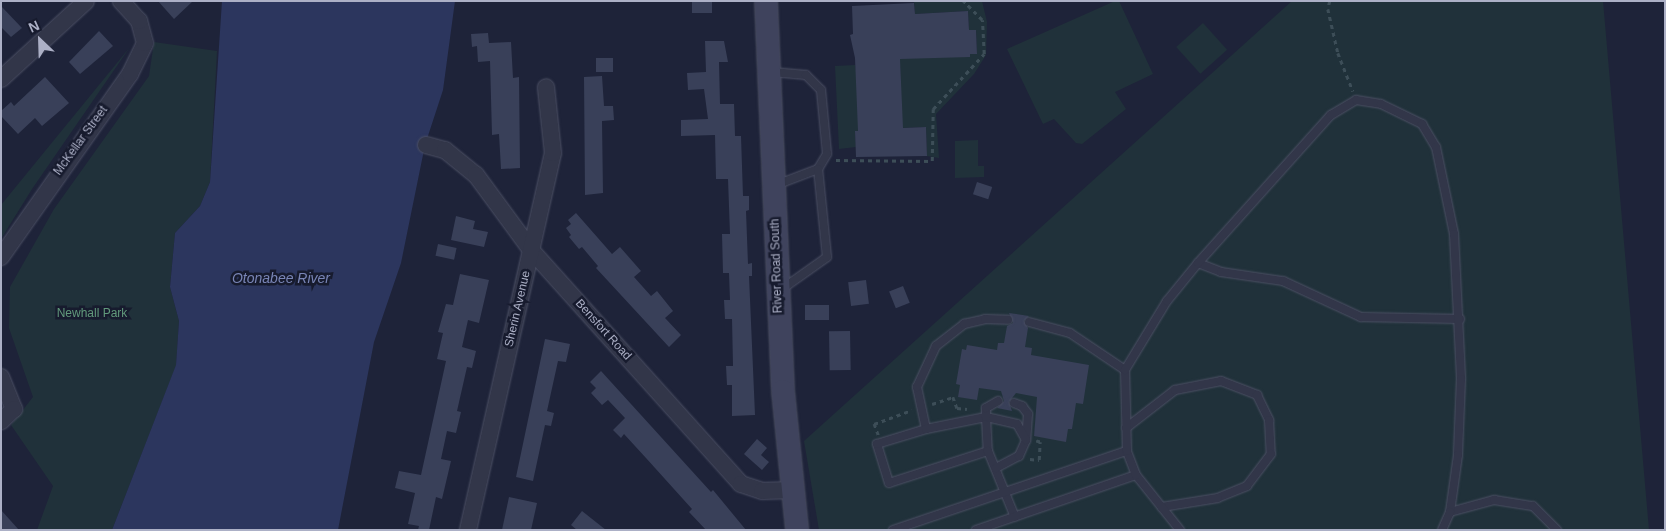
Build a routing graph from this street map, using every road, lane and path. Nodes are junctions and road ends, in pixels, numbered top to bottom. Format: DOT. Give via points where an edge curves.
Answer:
graph roads {
  1 [pos="86,1"];
  2 [pos="121,1"];
  3 [pos="766,1"];
  4 [pos="963,1"];
  5 [pos="1330,1"];
  6 [pos="769,72"];
  7 [pos="1,80"];
  8 [pos="546,87"];
  9 [pos="1356,100"];
  10 [pos="426,145"];
  11 [pos="832,160"];
  12 [pos="818,169"];
  13 [pos="774,186"];
  14 [pos="531,250"];
  15 [pos="1,257"];
  16 [pos="1198,263"];
  17 [pos="778,292"];
  18 [pos="1460,319"];
  19 [pos="1008,320"];
  20 [pos="1029,322"];
  21 [pos="1125,370"];
  22 [pos="1,376"];
  23 [pos="998,401"];
  24 [pos="1014,403"];
  25 [pos="986,417"];
  26 [pos="1,421"];
  27 [pos="1126,428"];
  28 [pos="926,429"];
  29 [pos="1026,440"];
  30 [pos="988,451"];
  31 [pos="1127,451"];
  32 [pos="996,468"];
  33 [pos="1136,475"];
  34 [pos="793,490"];
  35 [pos="1007,492"];
  36 [pos="1162,507"];
  37 [pos="1450,512"];
  38 [pos="1015,517"];
  39 [pos="468,530"];
  40 [pos="797,530"];
  41 [pos="893,530"];
  42 [pos="976,530"];
  43 [pos="1180,530"];
  44 [pos="1442,530"];
  45 [pos="1557,530"];
  1 -- 7 [label="street"];
  2 -- 15 [label="street, McKellar Street" via="139,21 145,43 130,74"];
  3 -- 6 [label="street, River Road South"];
  4 -- 11 [label="path" via="982,20 984,54 933,109 932,161"];
  5 -- 9 [label="path" via="1328,9 1338,53"];
  6 -- 12 [label="lane" via="806,75 821,90 827,154"];
  6 -- 13 [label="street, River Road South"];
  8 -- 14 [label="street, Sherin Avenue" via="553,153"];
  9 -- 16 [label="lane" via="1331,114"];
  9 -- 18 [label="lane" via="1381,104 1422,124 1436,147 1454,234"];
  10 -- 14 [label="street, Bensfort Road" via="446,150 476,176"];
  12 -- 13 [label="lane"];
  12 -- 17 [label="lane" via="827,257"];
  13 -- 17 [label="street, River Road South"];
  14 -- 34 [label="street, Bensfort Road" via="742,484 762,491"];
  14 -- 39 [label="street, Sherin Avenue"];
  16 -- 18 [label="lane" via="1221,272 1283,281 1361,317"];
  16 -- 21 [label="lane" via="1167,301"];
  17 -- 34 [label="street, River Road South"];
  18 -- 37 [label="lane" via="1458,455"];
  19 -- 28 [label="lane" via="985,319 964,324 936,346 917,387"];
  20 -- 21 [label="lane" via="1070,333"];
  21 -- 27 [label="lane"];
  22 -- 26 [label="street" via="14,409"];
  23 -- 25 [label="lane" via="986,408"];
  24 -- 29 [label="lane" via="1022,406 1028,414"];
  25 -- 28 [label="lane"];
  25 -- 29 [label="lane" via="1017,424"];
  25 -- 30 [label="lane"];
  27 -- 31 [label="lane"];
  27 -- 36 [label="lane" via="1175,390 1221,381 1257,395 1269,420 1271,454 1247,486 1218,498"];
  28 -- 30 [label="lane" via="877,444 889,483"];
  29 -- 32 [label="lane" via="1020,456"];
  30 -- 32 [label="lane"];
  31 -- 33 [label="lane"];
  31 -- 35 [label="lane"];
  32 -- 35 [label="lane"];
  33 -- 36 [label="lane"];
  33 -- 38 [label="lane"];
  34 -- 40 [label="street, River Road South"];
  35 -- 38 [label="lane"];
  35 -- 41 [label="lane"];
  36 -- 43 [label="lane"];
  37 -- 44 [label="lane"];
  37 -- 45 [label="lane" via="1494,500 1533,506"];
  38 -- 42 [label="lane"];
}
